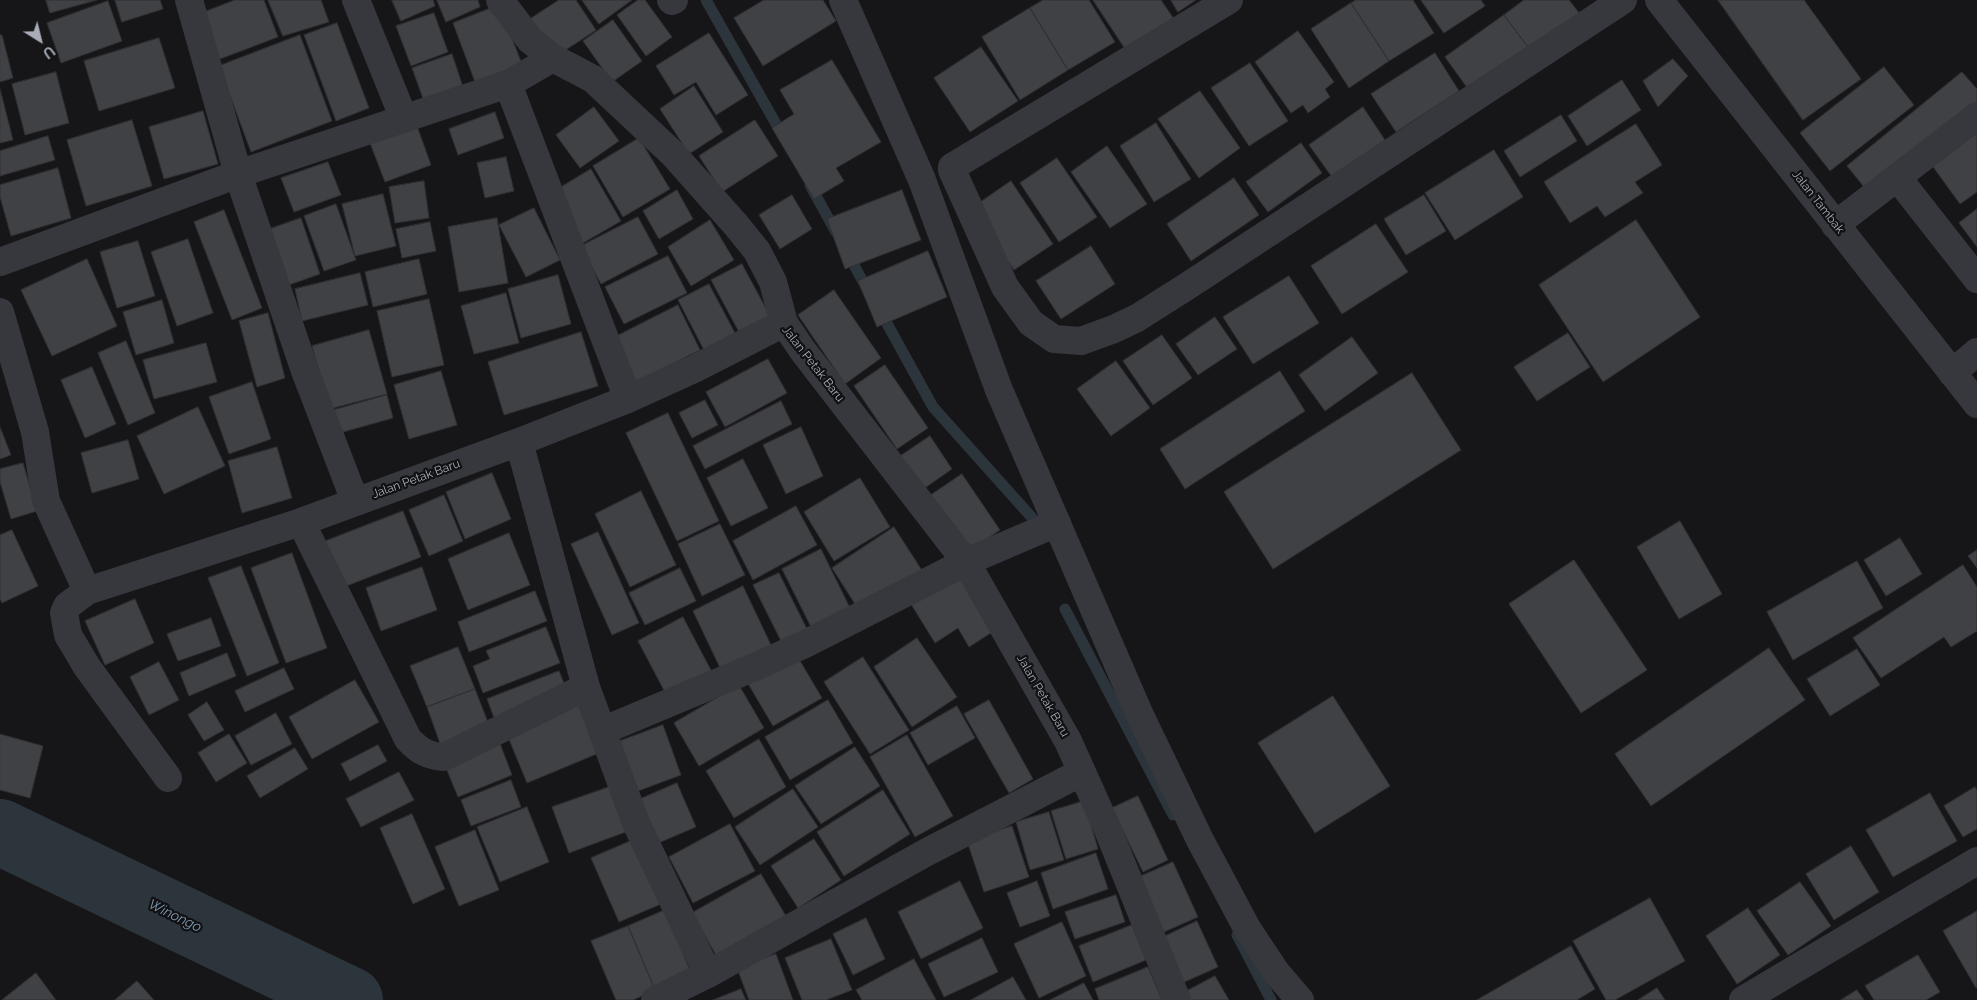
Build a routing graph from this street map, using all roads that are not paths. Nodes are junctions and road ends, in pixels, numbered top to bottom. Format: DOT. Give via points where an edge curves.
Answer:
graph roads {
  1 [pos="189,0"];
  2 [pos="356,0"];
  3 [pos="500,0"];
  4 [pos="843,0"];
  5 [pos="1229,0"];
  6 [pos="1623,0"];
  7 [pos="1659,0"];
  8 [pos="553,58"];
  9 [pos="508,84"];
  10 [pos="1977,116"];
  11 [pos="404,119"];
  12 [pos="238,174"];
  13 [pos="1898,176"];
  14 [pos="1835,225"];
  15 [pos="0,262"];
  16 [pos="1977,279"];
  17 [pos="0,312"];
  18 [pos="784,323"];
  19 [pos="1977,352"];
  20 [pos="1952,373"];
  21 [pos="628,399"];
  22 [pos="1977,404"];
  23 [pos="519,442"];
  24 [pos="355,501"];
  25 [pos="301,522"];
  26 [pos="1057,524"];
  27 [pos="966,562"];
  28 [pos="87,591"];
  29 [pos="586,687"];
  30 [pos="602,731"];
  31 [pos="1082,772"];
  32 [pos="168,778"];
  33 [pos="1977,861"];
  34 [pos="708,974"];
  35 [pos="655,1000"];
  36 [pos="1177,1000"];
  37 [pos="1300,1000"];
  38 [pos="1743,1000"];
  1 -- 12 [label="street"];
  2 -- 11 [label="street"];
  3 -- 8 [label="street" via="530,40"];
  4 -- 26 [label="street" via="922,180 998,390"];
  5 -- 6 [label="street" via="952,167 1005,287 1031,323 1054,339 1081,341 1137,318"];
  7 -- 14 [label="street, Jalan Tambak"];
  8 -- 9 [label="street"];
  8 -- 18 [label="street" via="593,80 673,154 736,224 773,282"];
  9 -- 11 [label="street"];
  9 -- 21 [label="street"];
  10 -- 13 [label="street"];
  11 -- 12 [label="street"];
  12 -- 15 [label="street"];
  12 -- 24 [label="street" via="305,371"];
  13 -- 14 [label="street"];
  13 -- 16 [label="street"];
  14 -- 20 [label="street, Jalan Tambak"];
  17 -- 28 [label="street" via="35,432 46,501"];
  18 -- 21 [label="street, Jalan Petak Baru"];
  18 -- 27 [label="street, Jalan Petak Baru"];
  19 -- 20 [label="street"];
  20 -- 22 [label="street, Jalan Tambak"];
  21 -- 23 [label="street, Jalan Petak Baru"];
  23 -- 24 [label="street, Jalan Petak Baru"];
  23 -- 29 [label="street"];
  24 -- 25 [label="street, Jalan Petak Baru"];
  25 -- 28 [label="street, Jalan Petak Baru"];
  25 -- 29 [label="street" via="408,739 426,754 444,757"];
  26 -- 27 [label="street"];
  26 -- 37 [label="street" via="1139,713 1200,840 1248,930 1276,972"];
  27 -- 30 [label="street" via="805,644"];
  27 -- 31 [label="street, Jalan Petak Baru" via="1068,741"];
  28 -- 32 [label="street, Jalan Petak Baru" via="67,606 64,613 68,635 87,667"];
  29 -- 30 [label="street"];
  30 -- 34 [label="street" via="636,823"];
  31 -- 34 [label="street" via="927,852"];
  31 -- 36 [label="street, Jalan Petak Baru"];
  33 -- 38 [label="street"];
  34 -- 35 [label="street"];
}
